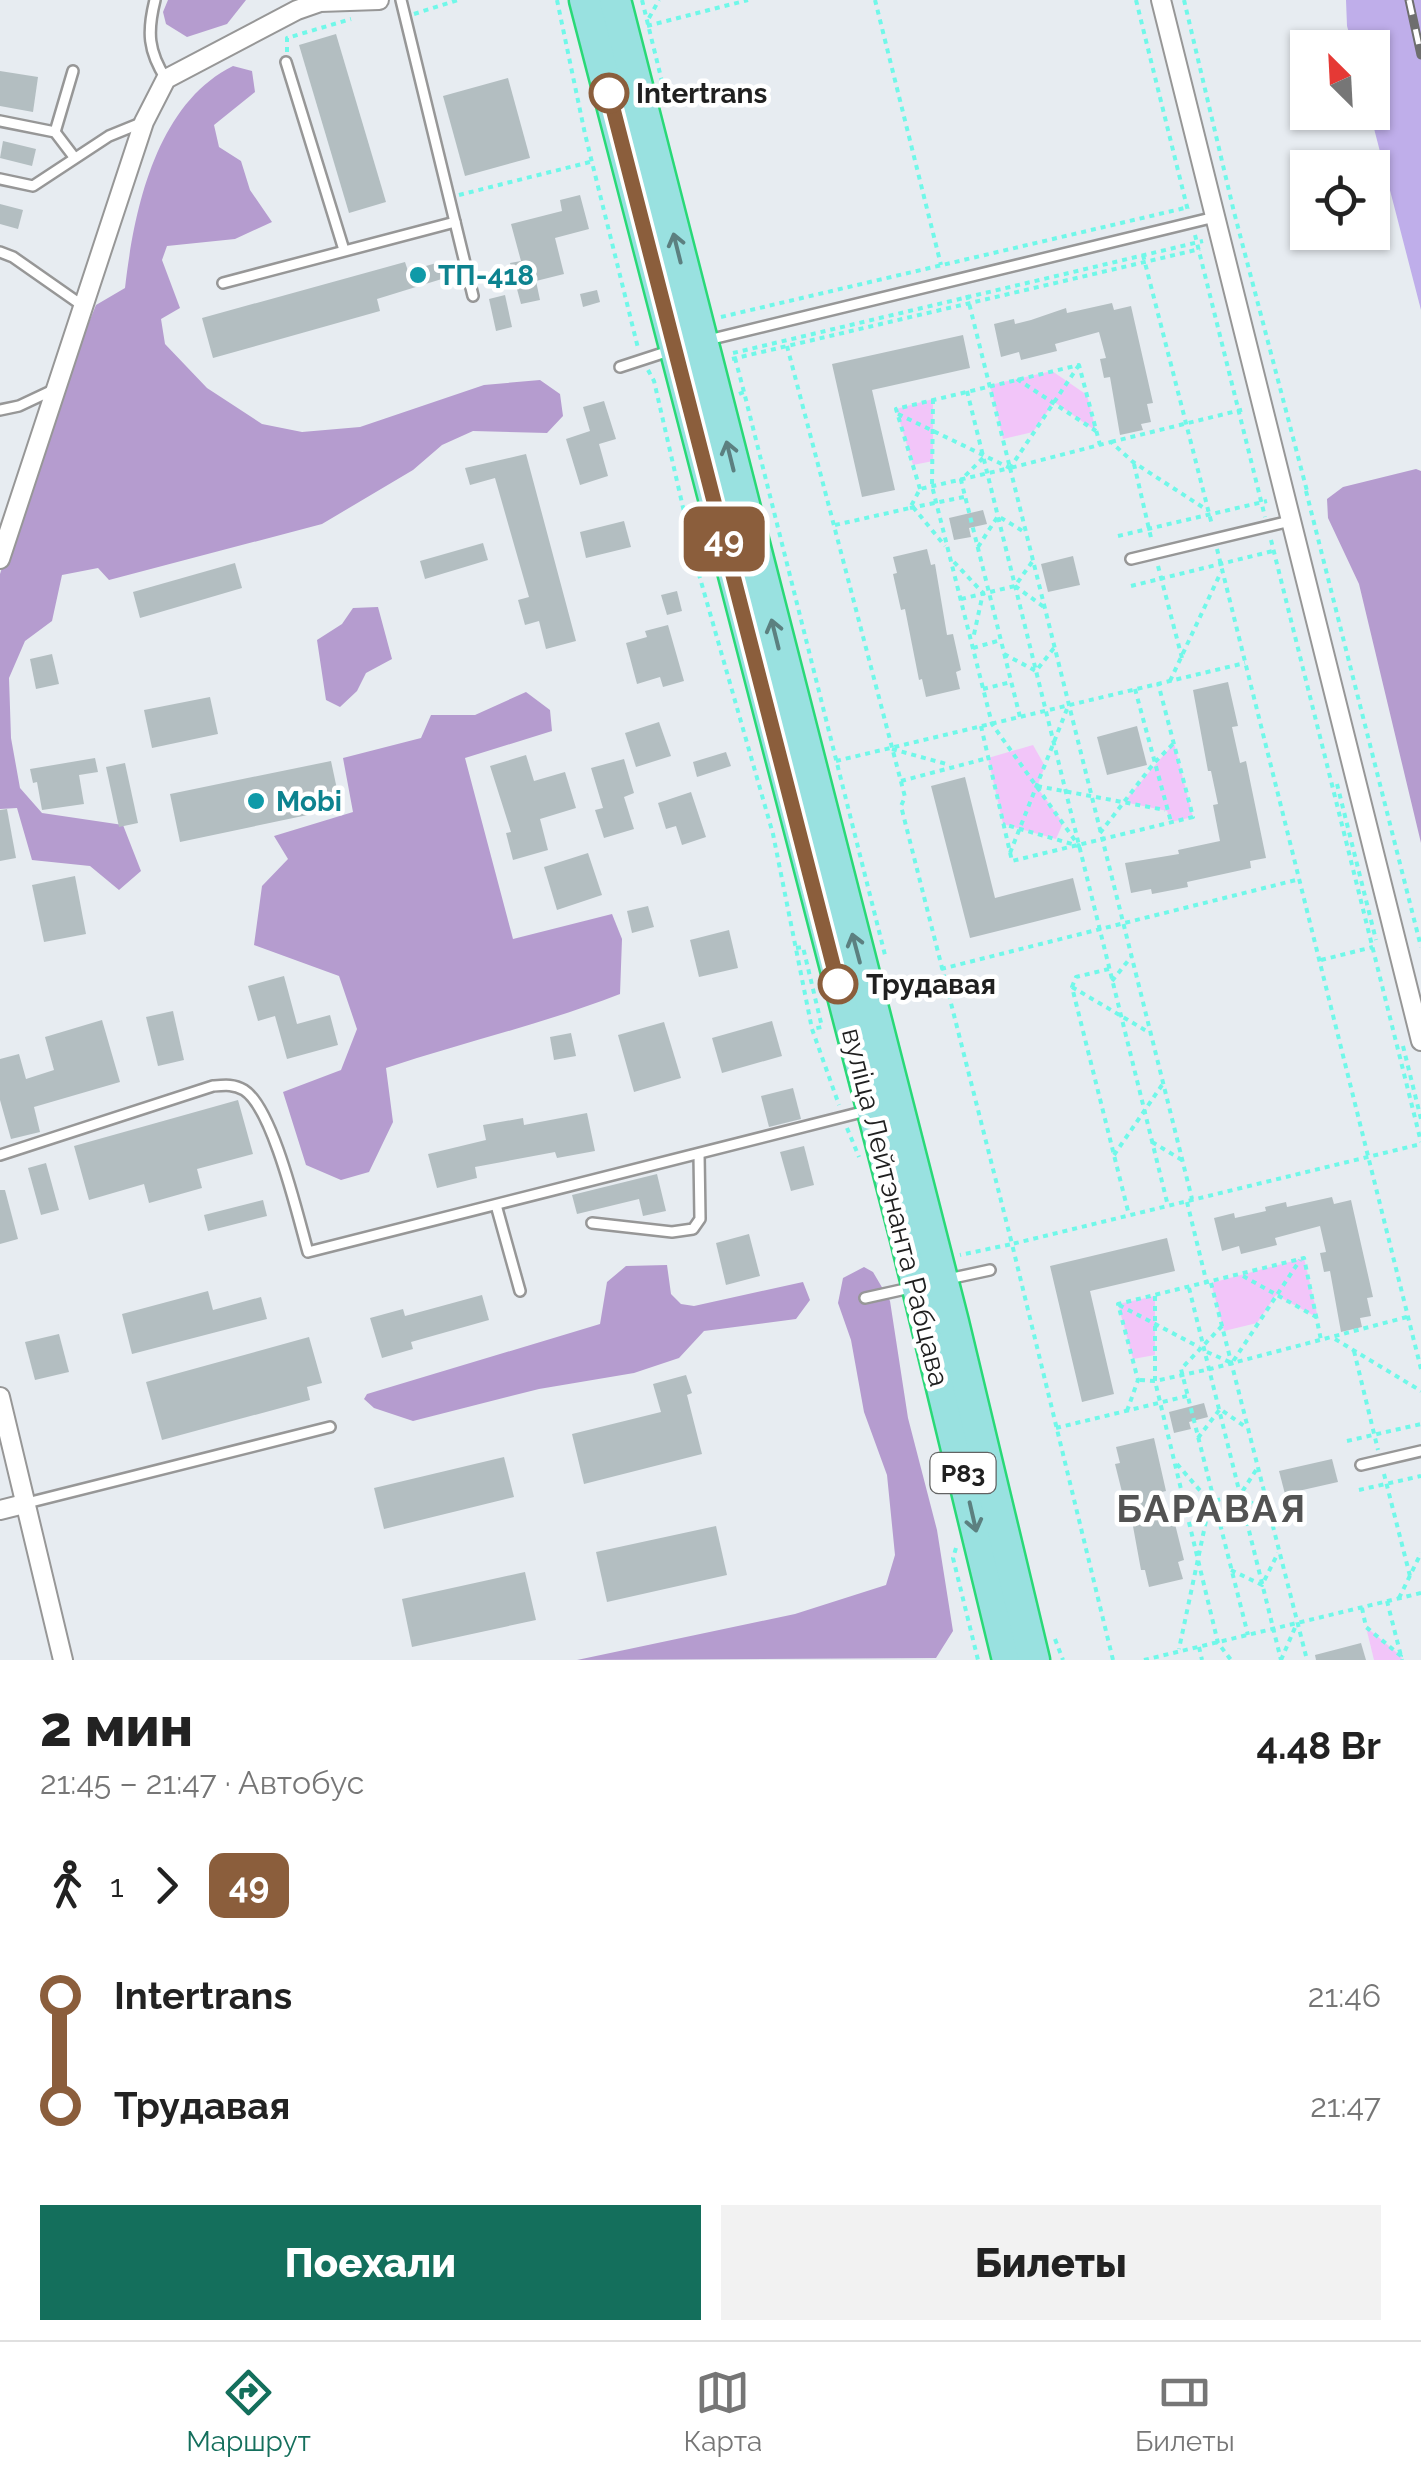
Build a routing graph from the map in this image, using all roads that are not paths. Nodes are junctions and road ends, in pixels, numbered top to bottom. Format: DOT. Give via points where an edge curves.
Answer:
graph roads {
  1 [pos="155,0"];
  2 [pos="379,0"];
  3 [pos="401,0"];
  4 [pos="585,0"];
  5 [pos="615,0"];
  6 [pos="1161,0"];
  7 [pos="317,1"];
  8 [pos="286,62"];
  9 [pos="73,71"];
  10 [pos="166,79"];
  11 [pos="0,121"];
  12 [pos="144,122"];
  13 [pos="55,132"];
  14 [pos="74,157"];
  15 [pos="0,179"];
  16 [pos="1214,218"];
  17 [pos="456,222"];
  18 [pos="344,250"];
  19 [pos="0,252"];
  20 [pos="223,283"];
  21 [pos="474,296"];
  22 [pos="83,306"];
  23 [pos="698,336"];
  24 [pos="620,367"];
  25 [pos="56,389"];
  26 [pos="0,410"];
  27 [pos="1290,521"];
  28 [pos="0,559"];
  29 [pos="1131,559"];
  30 [pos="1421,1041"];
  31 [pos="857,1114"];
  32 [pos="699,1154"];
  33 [pos="0,1155"];
  34 [pos="496,1205"];
  35 [pos="592,1222"];
  36 [pos="990,1270"];
  37 [pos="939,1274"];
  38 [pos="520,1292"];
  39 [pos="864,1298"];
  40 [pos="0,1397"];
  41 [pos="330,1427"];
  42 [pos="1421,1451"];
  43 [pos="1361,1465"];
  44 [pos="24,1504"];
  45 [pos="0,1510"];
  46 [pos="64,1660"];
  47 [pos="1008,1660"];
  48 [pos="1034,1660"];
  1 -- 10 [label="lane" via="148,40"];
  2 -- 7 [label="street"];
  3 -- 17 [label="lane"];
  4 -- 23 [label="highway, вуліца Лейтэнанта Рабцава / Р83"];
  23 -- 5 [label="highway, вуліца Лейтэнанта Рабцава / Р83, one-way"];
  6 -- 16 [label="street"];
  7 -- 10 [label="street"];
  8 -- 18 [label="lane"];
  9 -- 13 [label="lane"];
  10 -- 12 [label="street"];
  11 -- 13 [label="lane"];
  12 -- 14 [label="lane"];
  12 -- 22 [label="street"];
  13 -- 14 [label="lane"];
  14 -- 15 [label="lane" via="33,186"];
  16 -- 23 [label="lane"];
  16 -- 27 [label="street"];
  17 -- 18 [label="lane"];
  17 -- 21 [label="lane"];
  18 -- 20 [label="lane"];
  19 -- 22 [label="lane"];
  22 -- 25 [label="street"];
  23 -- 24 [label="lane"];
  23 -- 31 [label="highway, вуліца Лейтэнанта Рабцава / Р83"];
  37 -- 23 [label="highway, вуліца Лейтэнанта Рабцава / Р83, one-way"];
  25 -- 26 [label="lane"];
  25 -- 28 [label="street"];
  27 -- 29 [label="lane"];
  27 -- 30 [label="street"];
  31 -- 32 [label="lane"];
  31 -- 37 [label="highway, вуліца Лейтэнанта Рабцава / Р83"];
  32 -- 34 [label="lane"];
  32 -- 35 [label="lane" via="700,1219 694,1229"];
  33 -- 34 [label="lane" via="231,1084 258,1103 265,1118 308,1252"];
  34 -- 38 [label="lane"];
  36 -- 37 [label="lane"];
  37 -- 39 [label="lane"];
  37 -- 47 [label="highway, вуліца Лейтэнанта Рабцава / Р83, one-way"];
  37 -- 48 [label="highway, вуліца Лейтэнанта Рабцава / Р83"];
  40 -- 44 [label="street"];
  41 -- 44 [label="lane"];
  42 -- 43 [label="lane"];
  44 -- 45 [label="street"];
  44 -- 46 [label="street"];
}
